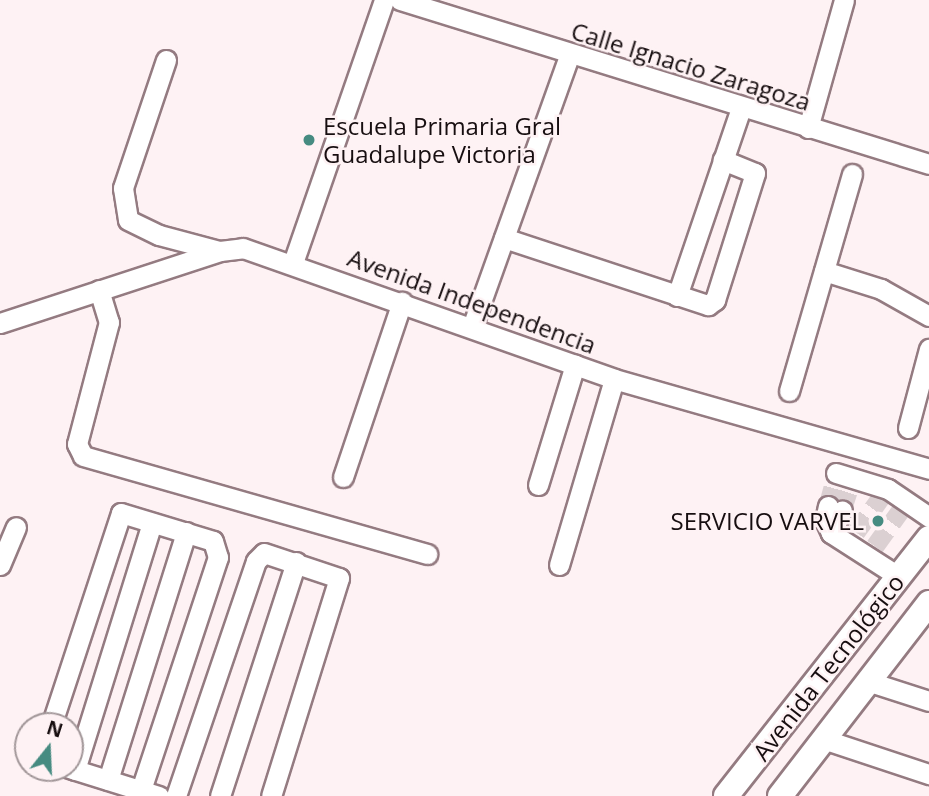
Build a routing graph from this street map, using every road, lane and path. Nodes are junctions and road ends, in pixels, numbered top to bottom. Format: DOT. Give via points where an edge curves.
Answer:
graph roads {
  1 [pos="384,0"];
  2 [pos="400,0"];
  3 [pos="844,0"];
  4 [pos="570,54"];
  5 [pos="166,60"];
  6 [pos="741,108"];
  7 [pos="808,128"];
  8 [pos="723,160"];
  9 [pos="929,164"];
  10 [pos="852,174"];
  11 [pos="504,238"];
  12 [pos="220,251"];
  13 [pos="293,263"];
  14 [pos="824,271"];
  15 [pos="99,290"];
  16 [pos="677,296"];
  17 [pos="401,303"];
  18 [pos="929,316"];
  19 [pos="0,323"];
  20 [pos="472,327"];
  21 [pos="929,349"];
  22 [pos="575,365"];
  23 [pos="614,379"];
  24 [pos="789,391"];
  25 [pos="908,428"];
  26 [pos="845,444"];
  27 [pos="929,469"];
  28 [pos="343,477"];
  29 [pos="538,485"];
  30 [pos="835,508"];
  31 [pos="929,517"];
  32 [pos="152,523"];
  33 [pos="16,527"];
  34 [pos="186,532"];
  35 [pos="929,537"];
  36 [pos="427,554"];
  37 [pos="296,562"];
  38 [pos="0,565"];
  39 [pos="559,565"];
  40 [pos="898,576"];
  41 [pos="929,603"];
  42 [pos="870,682"];
  43 [pos="929,701"];
  44 [pos="56,712"];
  45 [pos="84,732"];
  46 [pos="823,739"];
  47 [pos="84,773"];
  48 [pos="929,774"];
  49 [pos="108,780"];
  50 [pos="146,794"];
  51 [pos="176,796"];
  52 [pos="220,796"];
  53 [pos="271,796"];
  54 [pos="726,796"];
  55 [pos="780,796"];
  1 -- 13 [label="street"];
  2 -- 4 [label="street, Calle Ignacio Zaragoza"];
  3 -- 7 [label="street"];
  4 -- 6 [label="street, Calle Ignacio Zaragoza"];
  4 -- 11 [label="street"];
  5 -- 12 [label="street" via="123,188 128,220 159,235"];
  6 -- 7 [label="street, Calle Ignacio Zaragoza"];
  6 -- 8 [label="street"];
  7 -- 9 [label="street, Calle Ignacio Zaragoza"];
  8 -- 16 [label="street"];
  8 -- 16 [label="street" via="755,173 716,297 705,305"];
  10 -- 14 [label="street"];
  11 -- 16 [label="street"];
  11 -- 20 [label="street"];
  12 -- 13 [label="street, Avenida Independencia" via="243,248"];
  12 -- 15 [label="street, Avenida Independencia"];
  13 -- 17 [label="street, Avenida Independencia"];
  14 -- 18 [label="street" via="881,289"];
  14 -- 24 [label="street"];
  15 -- 19 [label="street, Avenida Independencia"];
  15 -- 36 [label="street" via="109,322 76,444 83,456"];
  17 -- 20 [label="street, Avenida Independencia"];
  17 -- 28 [label="street"];
  20 -- 22 [label="street, Avenida Independencia"];
  21 -- 25 [label="street"];
  22 -- 23 [label="street, Avenida Independencia"];
  22 -- 29 [label="street"];
  23 -- 26 [label="street, Avenida Independencia"];
  23 -- 39 [label="street"];
  26 -- 27 [label="street, Avenida Independencia"];
  26 -- 31 [label="street" via="843,480 885,493"];
  30 -- 40 [label="street" via="825,520 831,533 853,538"];
  32 -- 34 [label="street"];
  32 -- 44 [label="street" via="121,513"];
  32 -- 45 [label="street"];
  33 -- 38 [label="street"];
  34 -- 49 [label="street"];
  34 -- 50 [label="street" via="213,541 218,557"];
  35 -- 40 [label="main road, Avenida Tecnológico"];
  37 -- 51 [label="street" via="264,553 256,561"];
  37 -- 52 [label="street"];
  37 -- 53 [label="street" via="339,578"];
  40 -- 54 [label="main road, Avenida Tecnológico"];
  41 -- 42 [label="main road, Avenida Tecnológico"];
  42 -- 43 [label="street"];
  42 -- 46 [label="main road, Avenida Tecnológico"];
  46 -- 48 [label="street"];
  46 -- 55 [label="main road, Avenida Tecnológico"];
  47 -- 49 [label="street"];
  49 -- 50 [label="street"];
}
